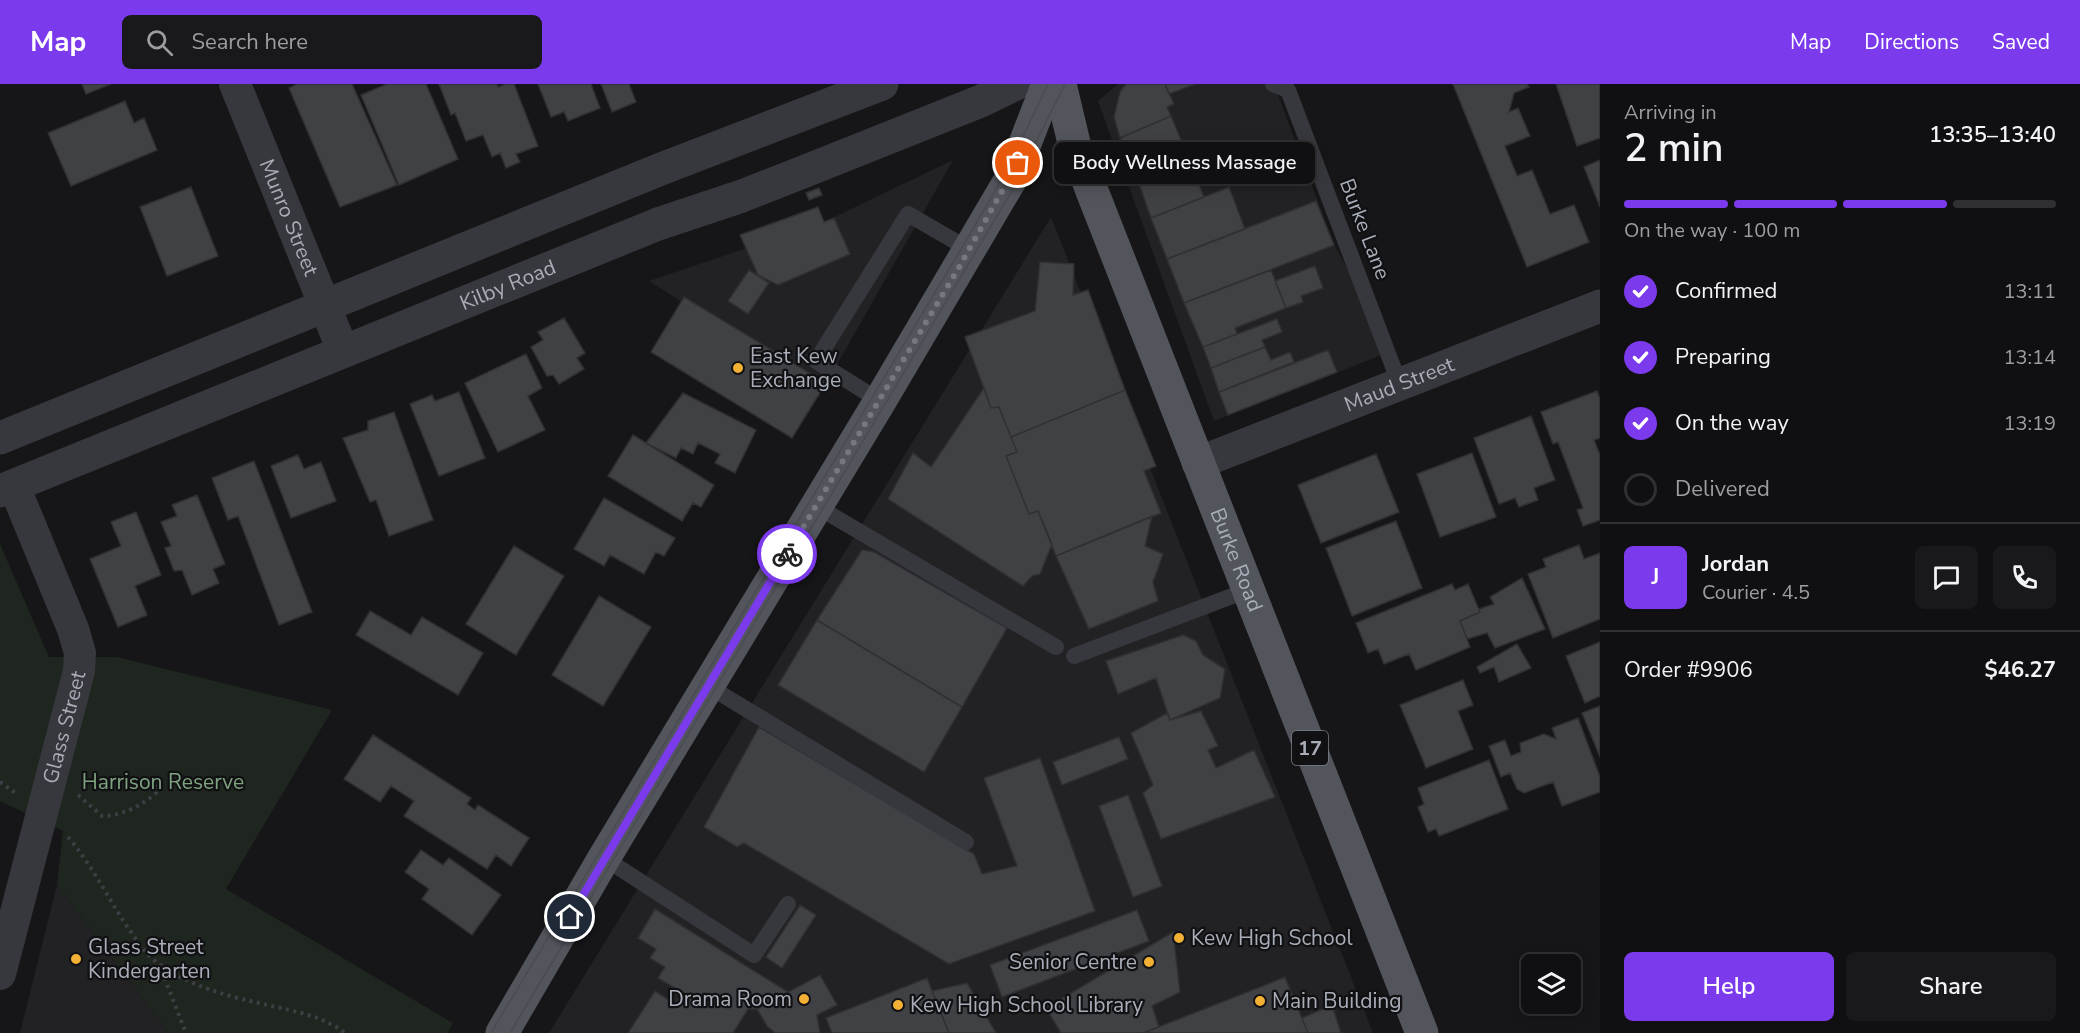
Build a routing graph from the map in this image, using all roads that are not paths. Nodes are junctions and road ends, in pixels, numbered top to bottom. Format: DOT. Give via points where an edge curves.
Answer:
graph roads {
  1 [pos="235,84"];
  2 [pos="1016,84"];
  3 [pos="1048,84"];
  4 [pos="1060,84"];
  5 [pos="878,86"];
  6 [pos="1281,87"];
  7 [pos="885,138"];
  8 [pos="970,250"];
  9 [pos="324,305"];
  10 [pos="1600,306"];
  11 [pos="344,351"];
  12 [pos="1400,385"];
  13 [pos="880,400"];
  14 [pos="0,438"];
  15 [pos="1198,464"];
  16 [pos="7,489"];
  17 [pos="816,506"];
  18 [pos="1248,590"];
  19 [pos="1056,647"];
  20 [pos="1074,656"];
  21 [pos="708,686"];
  22 [pos="966,842"];
  23 [pos="604,858"];
  24 [pos="788,904"];
  25 [pos="0,974"];
  26 [pos="501,1033"];
  27 [pos="1422,1033"];
  1 -- 9 [label="street, Munro Street"];
  2 -- 7 [label="street, Kilby Road"];
  3 -- 8 [label="main road" via="1012,177"];
  4 -- 15 [label="main road, Burke Road / 17" via="1074,143"];
  5 -- 7 [label="street"];
  5 -- 9 [label="street"];
  6 -- 12 [label="lane, Burke Lane"];
  7 -- 11 [label="street, Kilby Road" via="742,196 658,224"];
  8 -- 13 [label="main road"];
  8 -- 13 [label="lane" via="908,214 816,361"];
  9 -- 11 [label="street, Munro Street"];
  9 -- 14 [label="street"];
  10 -- 12 [label="street, Maud Street"];
  11 -- 16 [label="street, Kilby Road"];
  12 -- 15 [label="street, Maud Street"];
  13 -- 17 [label="main road"];
  15 -- 18 [label="main road, Burke Road / 17"];
  16 -- 25 [label="street, Glass Street" via="73,629 80,653 79,670"];
  17 -- 19 [label="lane"];
  17 -- 21 [label="main road"];
  18 -- 20 [label="lane"];
  18 -- 27 [label="main road, Burke Road / 17"];
  21 -- 22 [label="lane"];
  21 -- 23 [label="main road"];
  23 -- 24 [label="lane" via="754,955"];
  23 -- 26 [label="main road"];
}
